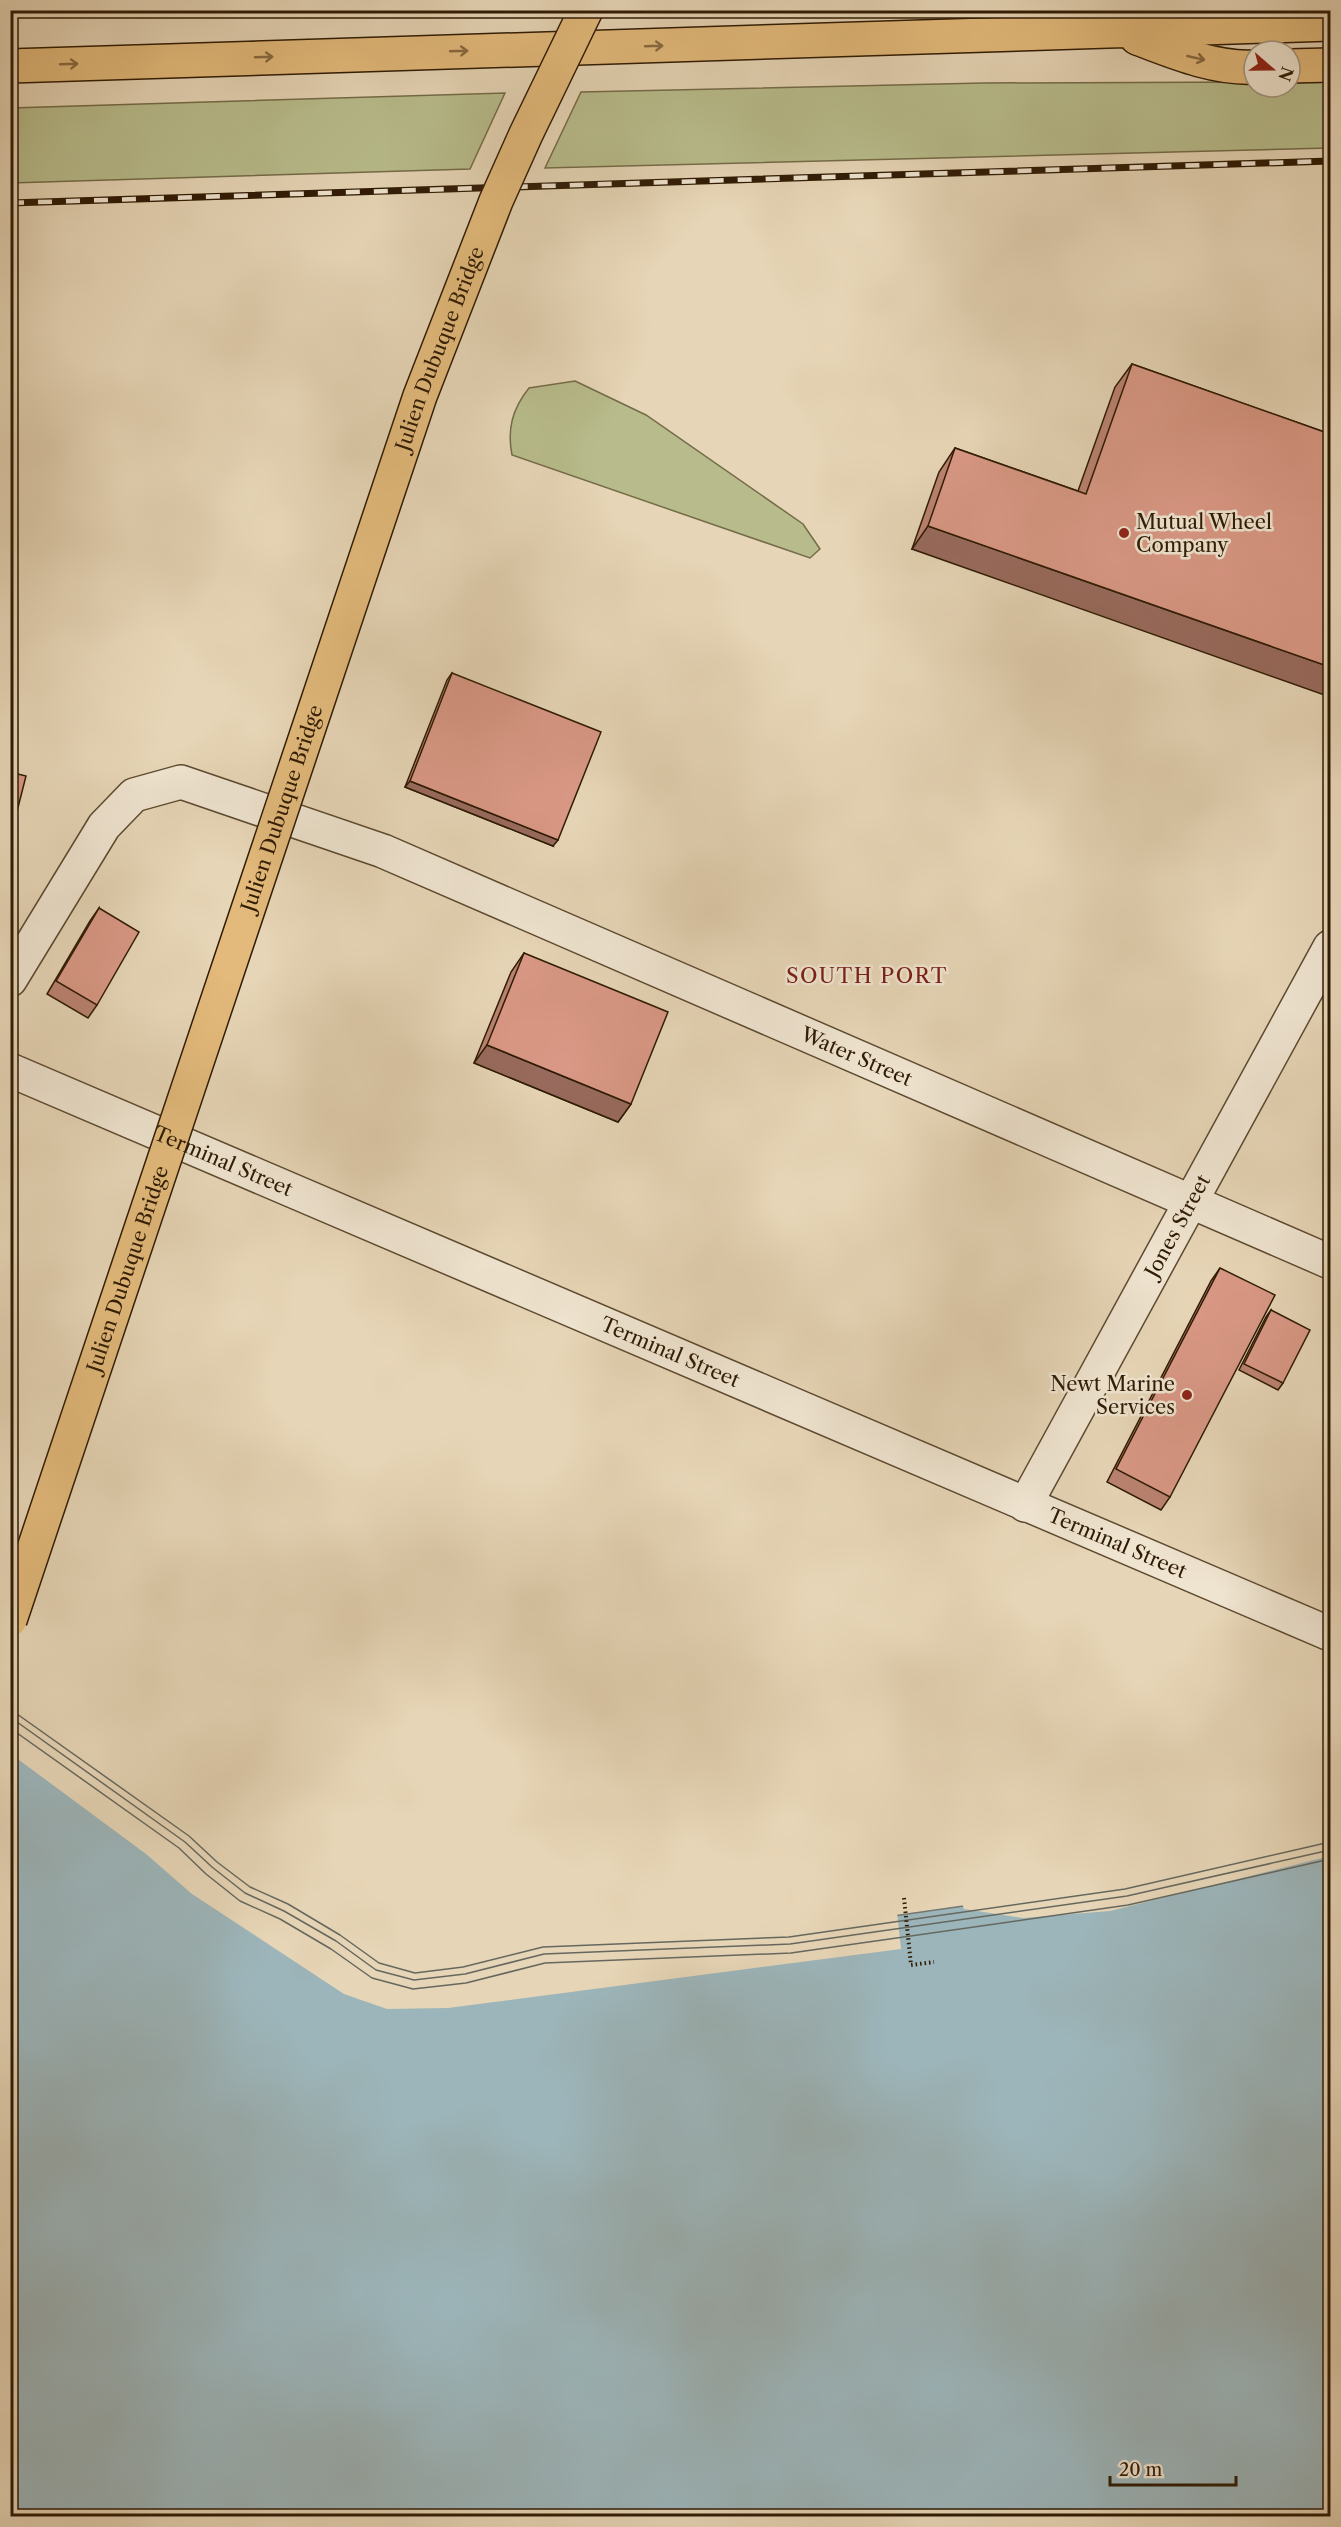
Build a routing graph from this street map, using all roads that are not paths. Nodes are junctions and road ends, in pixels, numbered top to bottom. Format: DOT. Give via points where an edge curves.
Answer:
graph roads {
  1 [pos="586,10"];
  2 [pos="1330,24"];
  3 [pos="1121,32"];
  4 [pos="1330,65"];
  5 [pos="10,66"];
  6 [pos="1302,66"];
  7 [pos="1242,68"];
  8 [pos="1330,947"];
  9 [pos="10,981"];
  10 [pos="10,1070"];
  11 [pos="1191,1202"];
  12 [pos="1330,1262"];
  13 [pos="1025,1504"];
  14 [pos="10,1620"];
  15 [pos="1330,1634"];
  1 -- 14 [label="highway, Julien Dubuque Bridge, bridge" via="496,201 420,396"];
  2 -- 3 [label="highway"];
  5 -- 3 [label="highway, one-way"];
  3 -- 7 [label="highway, one-way" via="1184,56"];
  4 -- 6 [label="highway"];
  8 -- 11 [label="street, Jones Street"];
  9 -- 11 [label="street, Water Street" via="104,826 134,795 181,782 382,851"];
  10 -- 13 [label="street, Terminal Street"];
  11 -- 12 [label="street, Water Street"];
  11 -- 13 [label="street, Jones Street"];
  13 -- 15 [label="street, Terminal Street"];
}
